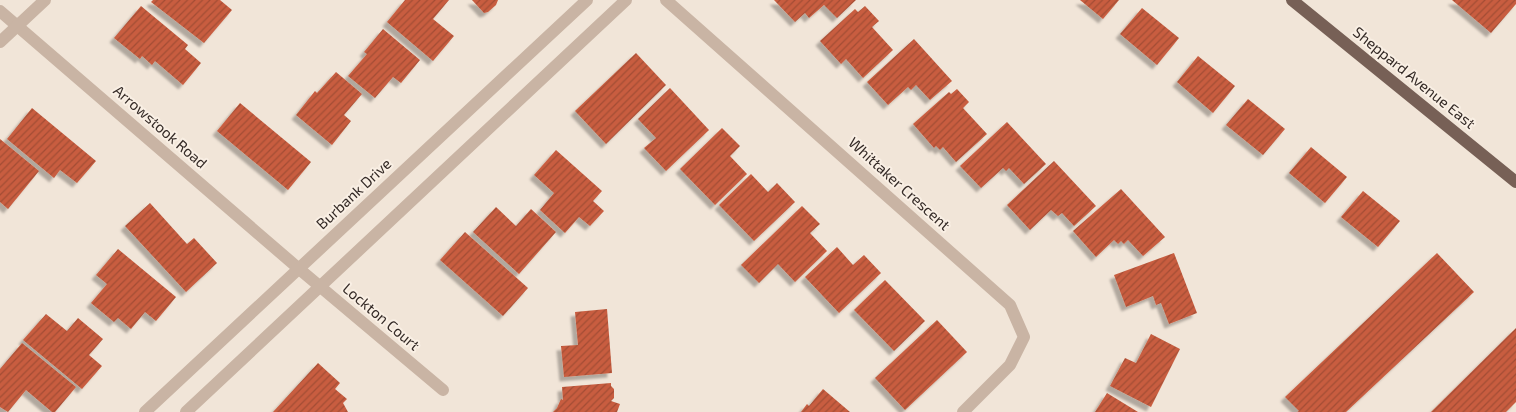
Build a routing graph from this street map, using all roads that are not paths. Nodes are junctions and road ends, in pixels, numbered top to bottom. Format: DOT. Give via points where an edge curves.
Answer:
graph roads {
  1 [pos="45,0"];
  2 [pos="587,0"];
  3 [pos="626,0"];
  4 [pos="666,0"];
  5 [pos="1292,0"];
  6 [pos="0,11"];
  7 [pos="18,26"];
  8 [pos="0,42"];
  9 [pos="1516,182"];
  10 [pos="298,268"];
  11 [pos="319,286"];
  12 [pos="443,390"];
  13 [pos="145,412"];
  14 [pos="186,412"];
  15 [pos="963,412"];
  1 -- 7 [label="street"];
  2 -- 10 [label="street, Burbank Drive"];
  3 -- 11 [label="street"];
  4 -- 15 [label="street, Whittaker Crescent" via="1010,305 1024,337 1010,365"];
  5 -- 9 [label="main road, Sheppard Avenue East"];
  6 -- 7 [label="street, Arrowstook Road"];
  7 -- 8 [label="street"];
  7 -- 10 [label="street, Arrowstook Road"];
  10 -- 11 [label="street, Lockton Court"];
  10 -- 13 [label="street, Burbank Drive"];
  11 -- 12 [label="street, Lockton Court"];
  11 -- 14 [label="street"];
}
